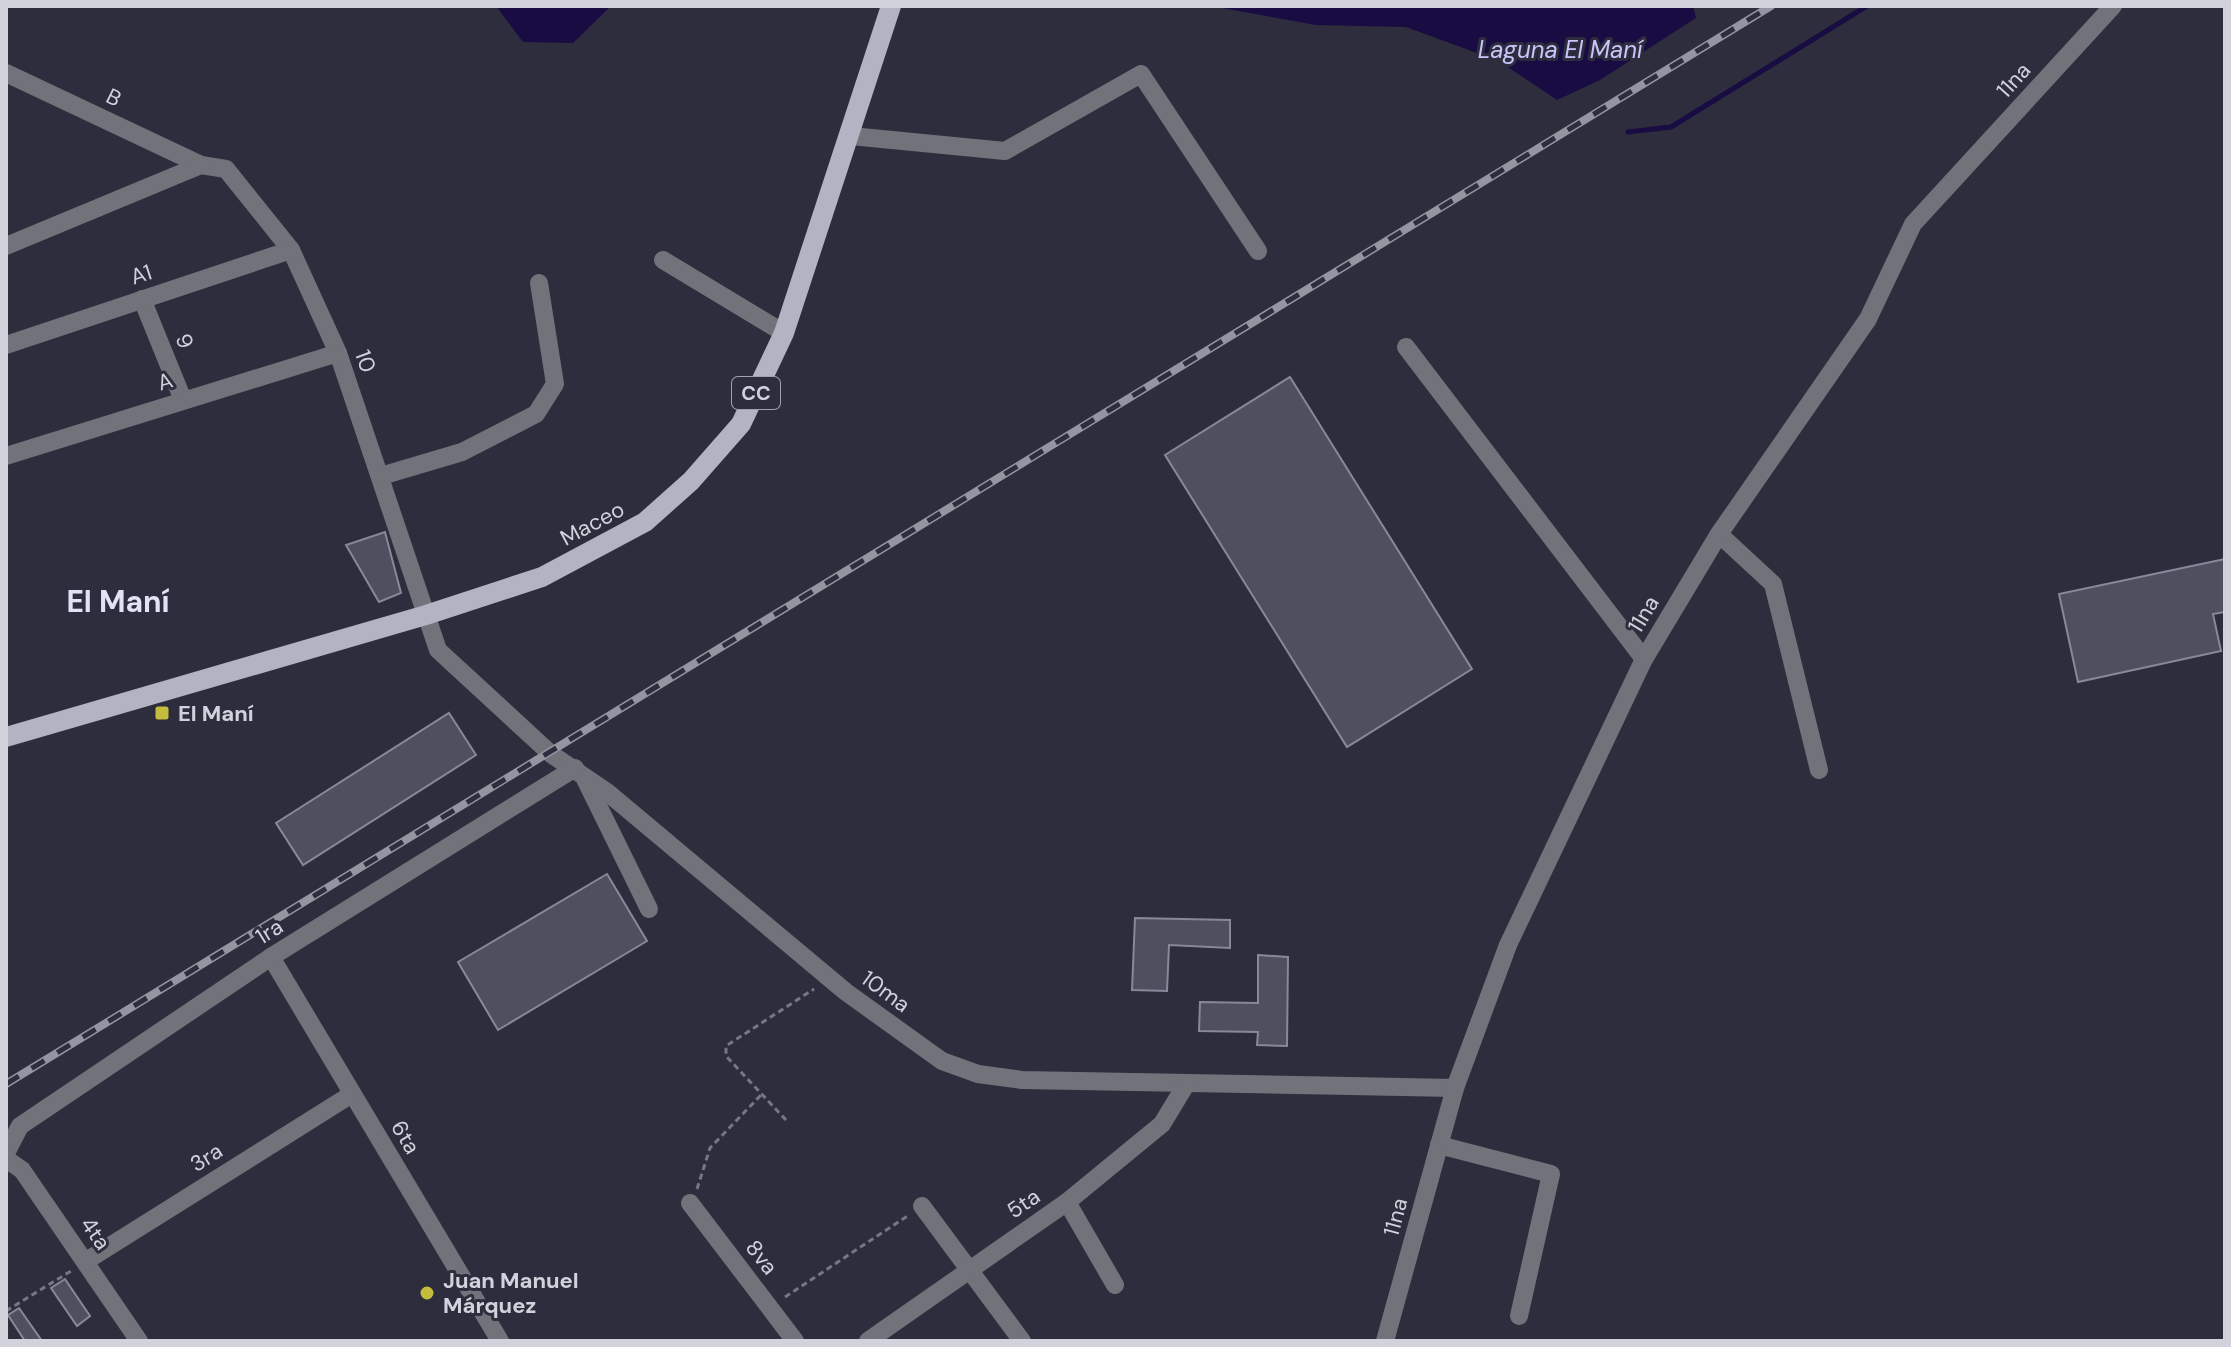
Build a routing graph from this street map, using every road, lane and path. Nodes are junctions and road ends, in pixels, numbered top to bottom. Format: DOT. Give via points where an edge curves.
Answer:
graph roads {
  1 [pos="891,6"];
  2 [pos="2113,6"];
  3 [pos="6,73"];
  4 [pos="851,136"];
  5 [pos="201,165"];
  6 [pos="6,246"];
  7 [pos="291,250"];
  8 [pos="1258,251"];
  9 [pos="663,260"];
  10 [pos="539,283"];
  11 [pos="142,299"];
  12 [pos="784,333"];
  13 [pos="6,345"];
  14 [pos="1406,347"];
  15 [pos="338,353"];
  16 [pos="183,400"];
  17 [pos="6,456"];
  18 [pos="381,476"];
  19 [pos="1719,534"];
  20 [pos="426,615"];
  21 [pos="1644,659"];
  22 [pos="6,737"];
  23 [pos="1819,770"];
  24 [pos="579,772"];
  25 [pos="649,909"];
  26 [pos="271,957"];
  27 [pos="830,978"];
  28 [pos="1185,1086"];
  29 [pos="1455,1088"];
  30 [pos="352,1094"];
  31 [pos="762,1094"];
  32 [pos="786,1120"];
  33 [pos="1439,1145"];
  34 [pos="6,1153"];
  35 [pos="6,1159"];
  36 [pos="1067,1202"];
  37 [pos="690,1203"];
  38 [pos="922,1206"];
  39 [pos="86,1261"];
  40 [pos="967,1269"];
  41 [pos="1115,1285"];
  42 [pos="771,1307"];
  43 [pos="6,1311"];
  44 [pos="1519,1316"];
  45 [pos="139,1341"];
  46 [pos="500,1341"];
  47 [pos="795,1341"];
  48 [pos="868,1341"];
  49 [pos="1022,1341"];
  50 [pos="1385,1341"];
  1 -- 4 [label="main road, Maceo / CC"];
  2 -- 19 [label="street, 11na" via="1913,224 1868,319"];
  3 -- 5 [label="street, B"];
  4 -- 8 [label="street" via="1005,151 1141,74"];
  4 -- 12 [label="main road, Maceo / CC"];
  5 -- 6 [label="street"];
  5 -- 7 [label="street, 10" via="226,169"];
  7 -- 11 [label="street, A1"];
  7 -- 15 [label="street, 10"];
  9 -- 12 [label="street"];
  10 -- 18 [label="street" via="555,384 536,414 462,452"];
  11 -- 13 [label="street, A1"];
  11 -- 16 [label="street, 9"];
  12 -- 20 [label="main road, Maceo / CC" via="741,424 691,481 645,522 542,577"];
  14 -- 21 [label="street"];
  15 -- 16 [label="street, A"];
  15 -- 18 [label="street, 10"];
  16 -- 17 [label="street, A"];
  18 -- 20 [label="street, 10"];
  19 -- 21 [label="street, 11na"];
  19 -- 23 [label="street" via="1773,584"];
  20 -- 22 [label="main road, Maceo / CC"];
  20 -- 24 [label="street, 10ma" via="438,650 551,754"];
  21 -- 29 [label="street, 11na" via="1508,945"];
  24 -- 25 [label="street"];
  24 -- 26 [label="street, 1ra"];
  24 -- 27 [label="street, 10ma"];
  26 -- 30 [label="street, 6ta"];
  26 -- 34 [label="street, 1ra" via="20,1126"];
  27 -- 28 [label="street, 10ma" via="942,1061 978,1074"];
  27 -- 31 [label="path" via="726,1046 726,1056"];
  28 -- 29 [label="street, 10ma"];
  28 -- 36 [label="street, 5ta" via="1162,1124"];
  29 -- 33 [label="street, 11na"];
  30 -- 39 [label="street, 3ra"];
  30 -- 46 [label="street, 6ta"];
  31 -- 32 [label="path"];
  31 -- 37 [label="path" via="710,1148"];
  33 -- 44 [label="street" via="1551,1174"];
  33 -- 50 [label="street, 11na"];
  35 -- 39 [label="street, 4ta" via="22,1170"];
  36 -- 40 [label="street, 5ta"];
  36 -- 41 [label="street"];
  37 -- 42 [label="street, 8va"];
  38 -- 40 [label="street"];
  38 -- 42 [label="path"];
  39 -- 43 [label="path"];
  39 -- 45 [label="street, 4ta"];
  40 -- 48 [label="street, 5ta"];
  40 -- 49 [label="street"];
  42 -- 47 [label="street, 8va"];
}
